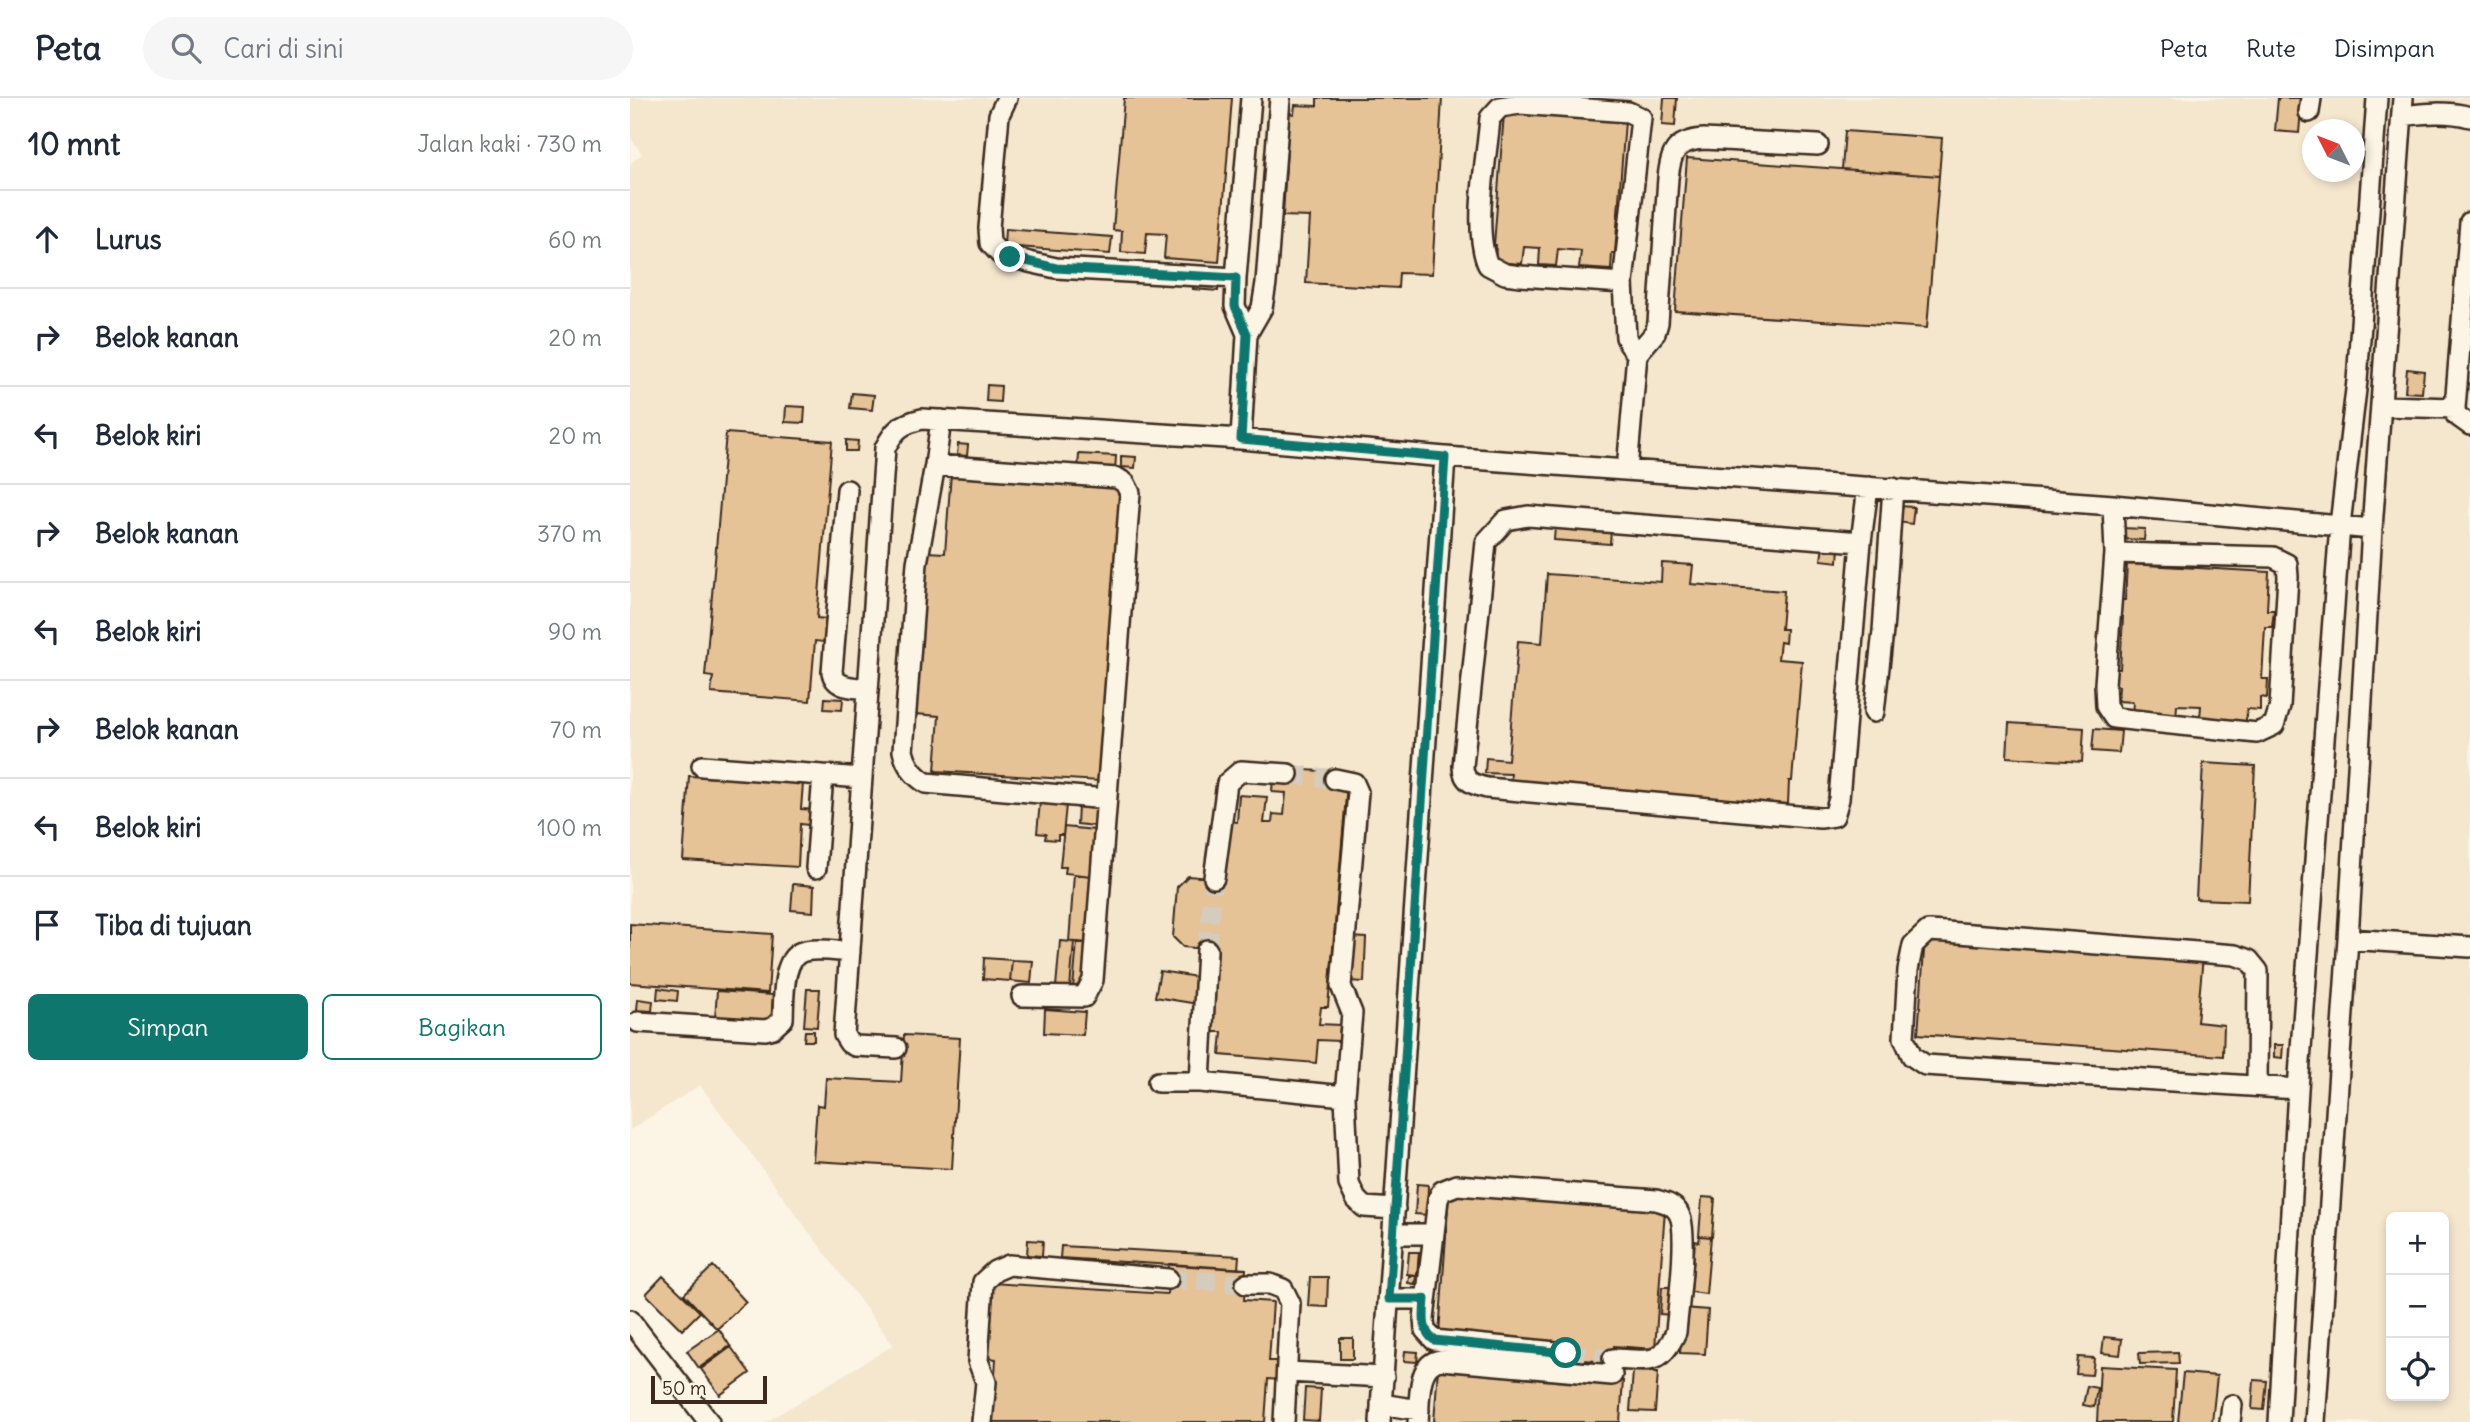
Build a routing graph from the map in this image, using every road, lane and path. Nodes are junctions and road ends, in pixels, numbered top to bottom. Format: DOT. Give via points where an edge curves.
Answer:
graph roads {
  1 [pos="1007,98"];
  2 [pos="1251,98"];
  3 [pos="1280,98"];
  4 [pos="2377,98"];
  5 [pos="2403,107"];
  6 [pos="2470,117"];
  7 [pos="1818,145"];
  8 [pos="2470,222"];
  9 [pos="1236,278"];
  10 [pos="1623,283"];
  11 [pos="1247,334"];
  12 [pos="1637,354"];
  13 [pos="2382,406"];
  14 [pos="2455,408"];
  15 [pos="941,420"];
  16 [pos="2470,425"];
  17 [pos="1241,439"];
  18 [pos="1445,457"];
  19 [pos="936,465"];
  20 [pos="1627,470"];
  21 [pos="1868,487"];
  22 [pos="1893,488"];
  23 [pos="847,490"];
  24 [pos="2113,505"];
  25 [pos="2340,525"];
  26 [pos="2372,530"];
  27 [pos="1861,542"];
  28 [pos="2115,553"];
  29 [pos="868,689"];
  30 [pos="1874,712"];
  31 [pos="702,765"];
  32 [pos="1288,774"];
  33 [pos="823,775"];
  34 [pos="862,778"];
  35 [pos="1335,779"];
  36 [pos="1106,799"];
  37 [pos="816,867"];
  38 [pos="1214,878"];
  39 [pos="2348,939"];
  40 [pos="2470,947"];
  41 [pos="1207,950"];
  42 [pos="850,952"];
  43 [pos="1022,996"];
  44 [pos="638,1022"];
  45 [pos="896,1048"];
  46 [pos="1158,1082"];
  47 [pos="1200,1082"];
  48 [pos="2257,1086"];
  49 [pos="2298,1089"];
  50 [pos="1345,1096"];
  51 [pos="1395,1209"];
  52 [pos="1393,1234"];
  53 [pos="1433,1234"];
  54 [pos="1168,1279"];
  55 [pos="1246,1284"];
  56 [pos="1389,1299"];
  57 [pos="1425,1299"];
  58 [pos="630,1320"];
  59 [pos="1566,1353"];
  60 [pos="1288,1372"];
  61 [pos="1384,1377"];
  62 [pos="1380,1413"];
  63 [pos="1419,1416"];
  64 [pos="709,1422"];
  65 [pos="982,1422"];
  66 [pos="1284,1422"];
  67 [pos="2280,1422"];
  68 [pos="2315,1422"];
  1 -- 9 [label="street" via="999,115 989,228 990,243 1000,254 1056,268"];
  2 -- 9 [label="street"];
  3 -- 11 [label="street" via="1266,283 1262,308"];
  4 -- 25 [label="street" via="2357,381"];
  5 -- 6 [label="street"];
  5 -- 13 [label="street"];
  7 -- 12 [label="street" via="1704,139 1688,140 1676,148 1668,178 1658,323 1656,333"];
  8 -- 14 [label="street"];
  9 -- 11 [label="street" via="1235,306"];
  10 -- 10 [label="street" via="1641,118 1628,112 1520,104 1500,107 1490,118 1482,214 1482,250 1488,265 1505,274"];
  10 -- 12 [label="street" via="1626,337"];
  11 -- 17 [label="street"];
  12 -- 20 [label="street"];
  13 -- 14 [label="street"];
  13 -- 26 [label="street"];
  14 -- 16 [label="street" via="2460,420"];
  15 -- 17 [label="street"];
  15 -- 19 [label="street"];
  15 -- 29 [label="street" via="922,419 903,426 894,431 885,448"];
  17 -- 18 [label="street"];
  18 -- 20 [label="street"];
  18 -- 51 [label="street"];
  19 -- 36 [label="street" via="1117,478 1125,483 1130,504"];
  19 -- 36 [label="street" via="917,564 905,761 918,778 935,784"];
  20 -- 21 [label="street"];
  21 -- 22 [label="street"];
  21 -- 27 [label="street"];
  22 -- 24 [label="street"];
  22 -- 30 [label="street"];
  23 -- 29 [label="street" via="832,678 838,684"];
  24 -- 25 [label="street"];
  24 -- 28 [label="street"];
  25 -- 26 [label="street"];
  25 -- 49 [label="street"];
  26 -- 39 [label="street"];
  27 -- 27 [label="street" via="1834,816 1487,788 1466,779 1463,766 1486,542 1506,520 1528,516"];
  28 -- 28 [label="street" via="2105,684 2109,714 2258,733 2274,725 2280,706 2287,564 2273,557"];
  29 -- 34 [label="street"];
  31 -- 33 [label="street"];
  32 -- 38 [label="street" via="1241,771 1227,783"];
  33 -- 34 [label="street"];
  33 -- 37 [label="street"];
  34 -- 42 [label="street"];
  35 -- 50 [label="street" via="1354,783 1358,792 1341,986 1352,1013"];
  36 -- 43 [label="street" via="1093,980 1088,993 1084,998"];
  39 -- 40 [label="street"];
  39 -- 68 [label="street"];
  41 -- 47 [label="street"];
  42 -- 44 [label="street" via="807,951 795,957 787,968 783,1019 773,1028"];
  42 -- 45 [label="street" via="845,1040 855,1046"];
  46 -- 47 [label="street"];
  47 -- 50 [label="street"];
  48 -- 48 [label="street" via="2258,971 2249,960 2235,955 1928,931 1913,945 1904,1038 1912,1056 1925,1065"];
  48 -- 49 [label="street"];
  49 -- 67 [label="street"];
  50 -- 51 [label="street" via="1349,1184 1364,1207"];
  51 -- 52 [label="street"];
  52 -- 53 [label="street"];
  52 -- 56 [label="street"];
  53 -- 57 [label="street"];
  53 -- 63 [label="street" via="1438,1199 1442,1191 1457,1185 1668,1203 1683,1226 1676,1332 1661,1356 1613,1367 1434,1361 1423,1375"];
  54 -- 65 [label="street" via="1010,1265 995,1271 983,1282 978,1361 986,1382"];
  55 -- 60 [label="street" via="1283,1289 1290,1303"];
  56 -- 57 [label="street"];
  56 -- 61 [label="street"];
  57 -- 59 [label="street" via="1425,1330 1434,1340"];
  58 -- 64 [label="street"];
  60 -- 61 [label="street"];
  60 -- 66 [label="street"];
  61 -- 62 [label="street"];
  62 -- 63 [label="street"];
}
